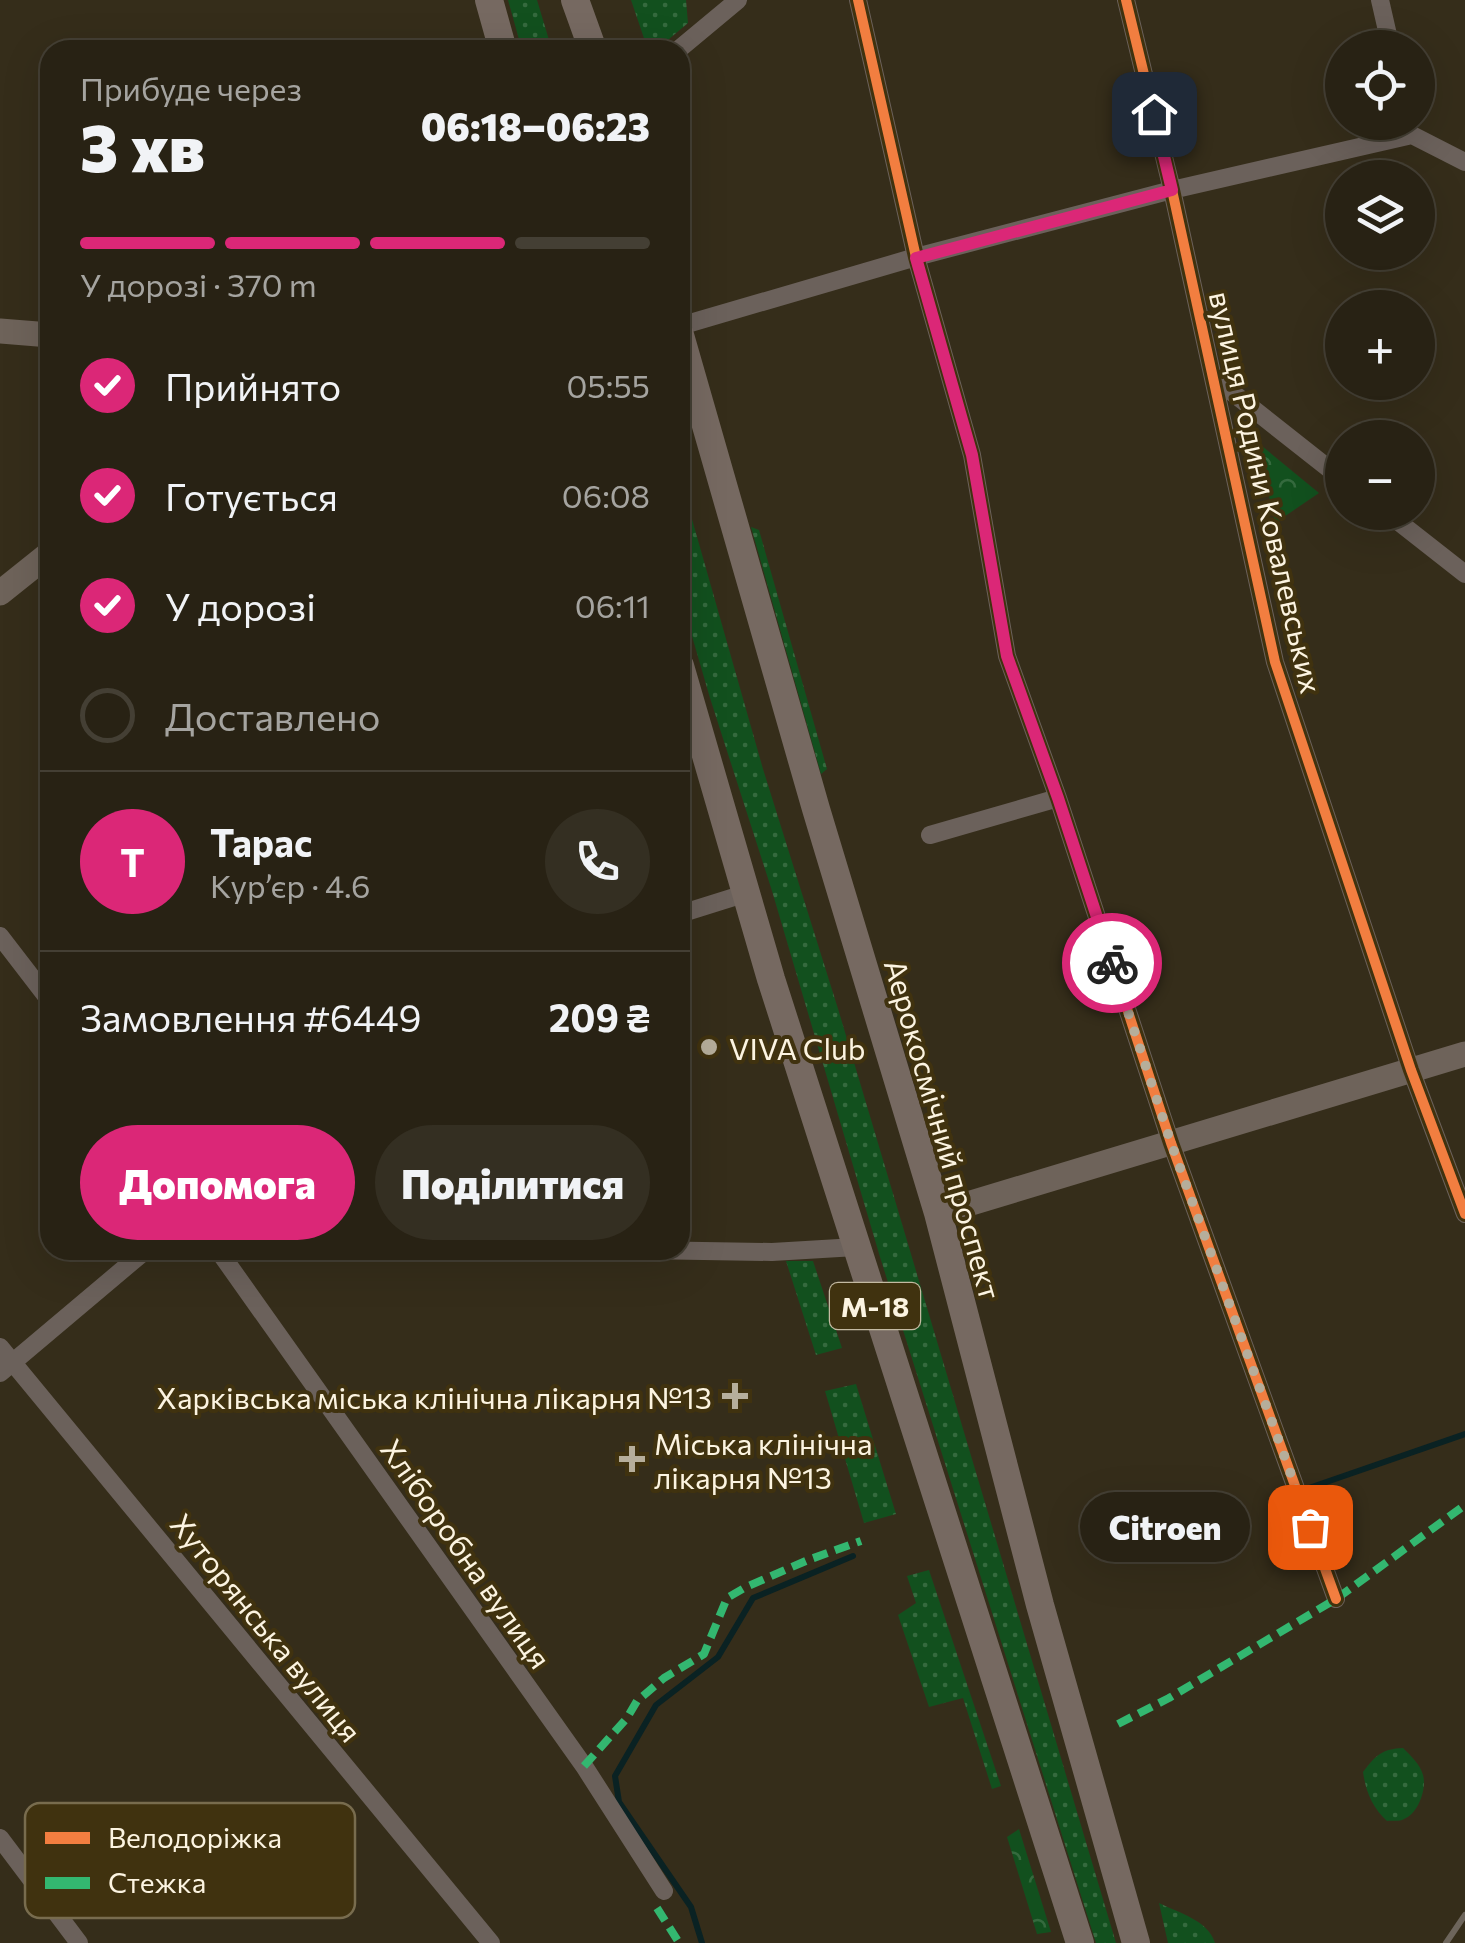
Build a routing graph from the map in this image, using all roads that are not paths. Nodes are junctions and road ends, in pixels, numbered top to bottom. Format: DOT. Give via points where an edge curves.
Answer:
graph roads {
  1 [pos="489,0"];
  2 [pos="575,0"];
  3 [pos="738,0"];
  4 [pos="858,0"];
  5 [pos="1126,0"];
  6 [pos="1380,0"];
  7 [pos="1387,30"];
  8 [pos="499,40"];
  9 [pos="589,40"];
  10 [pos="690,40"];
  11 [pos="1367,140"];
  12 [pos="1428,140"];
  13 [pos="1465,162"];
  14 [pos="1172,190"];
  15 [pos="916,258"];
  16 [pos="690,323"];
  17 [pos="0,331"];
  18 [pos="40,334"];
  19 [pos="690,371"];
  20 [pos="1214,378"];
  21 [pos="1325,465"];
  22 [pos="1409,530"];
  23 [pos="40,560"];
  24 [pos="1465,574"];
  25 [pos="0,594"];
  26 [pos="690,701"];
  27 [pos="1058,798"];
  28 [pos="930,835"];
  29 [pos="746,894"];
  30 [pos="690,911"];
  31 [pos="0,936"];
  32 [pos="40,988"];
  33 [pos="1465,1054"];
  34 [pos="1411,1070"];
  35 [pos="1171,1143"];
  36 [pos="938,1212"];
  37 [pos="1465,1214"];
  38 [pos="856,1247"];
  39 [pos="690,1251"];
  40 [pos="134,1260"];
  41 [pos="225,1260"];
  42 [pos="0,1347"];
  43 [pos="6,1368"];
  44 [pos="1336,1599"];
  45 [pos="0,1838"];
  46 [pos="25,1871"];
  47 [pos="664,1891"];
  48 [pos="60,1918"];
  49 [pos="79,1943"];
  50 [pos="491,1943"];
  51 [pos="1080,1943"];
  52 [pos="1136,1943"];
  1 -- 8 [label="main road"];
  2 -- 9 [label="main road"];
  3 -- 10 [label="street"];
  4 -- 15 [label="street"];
  5 -- 14 [label="street, вулиця Родини Ковалевських"];
  6 -- 7 [label="street"];
  11 -- 14 [label="street"];
  12 -- 13 [label="street"];
  14 -- 15 [label="street"];
  14 -- 20 [label="street, вулиця Родини Ковалевських"];
  15 -- 16 [label="street"];
  15 -- 27 [label="street" via="972,455 1007,656"];
  17 -- 18 [label="main road"];
  19 -- 36 [label="main road, Аерокосмічний проспект / М-18"];
  20 -- 21 [label="street"];
  20 -- 34 [label="street, вулиця Родини Ковалевських" via="1275,662"];
  22 -- 24 [label="street"];
  23 -- 25 [label="main road"];
  26 -- 29 [label="main road, М-18"];
  27 -- 28 [label="street"];
  27 -- 35 [label="street"];
  29 -- 30 [label="street"];
  29 -- 38 [label="main road, М-18"];
  31 -- 32 [label="street"];
  33 -- 34 [label="main road"];
  34 -- 35 [label="main road"];
  34 -- 37 [label="street, вулиця Родини Ковалевських"];
  35 -- 36 [label="main road"];
  35 -- 44 [label="street"];
  36 -- 52 [label="main road, Аерокосмічний проспект / М-18"];
  38 -- 39 [label="street"];
  38 -- 51 [label="main road, М-18"];
  40 -- 43 [label="street"];
  41 -- 47 [label="street, Хліборобна вулиця" via="584,1766"];
  42 -- 43 [label="street, Хуторянська вулиця"];
  43 -- 50 [label="street, Хуторянська вулиця"];
  45 -- 46 [label="street"];
  48 -- 49 [label="street"];
}
